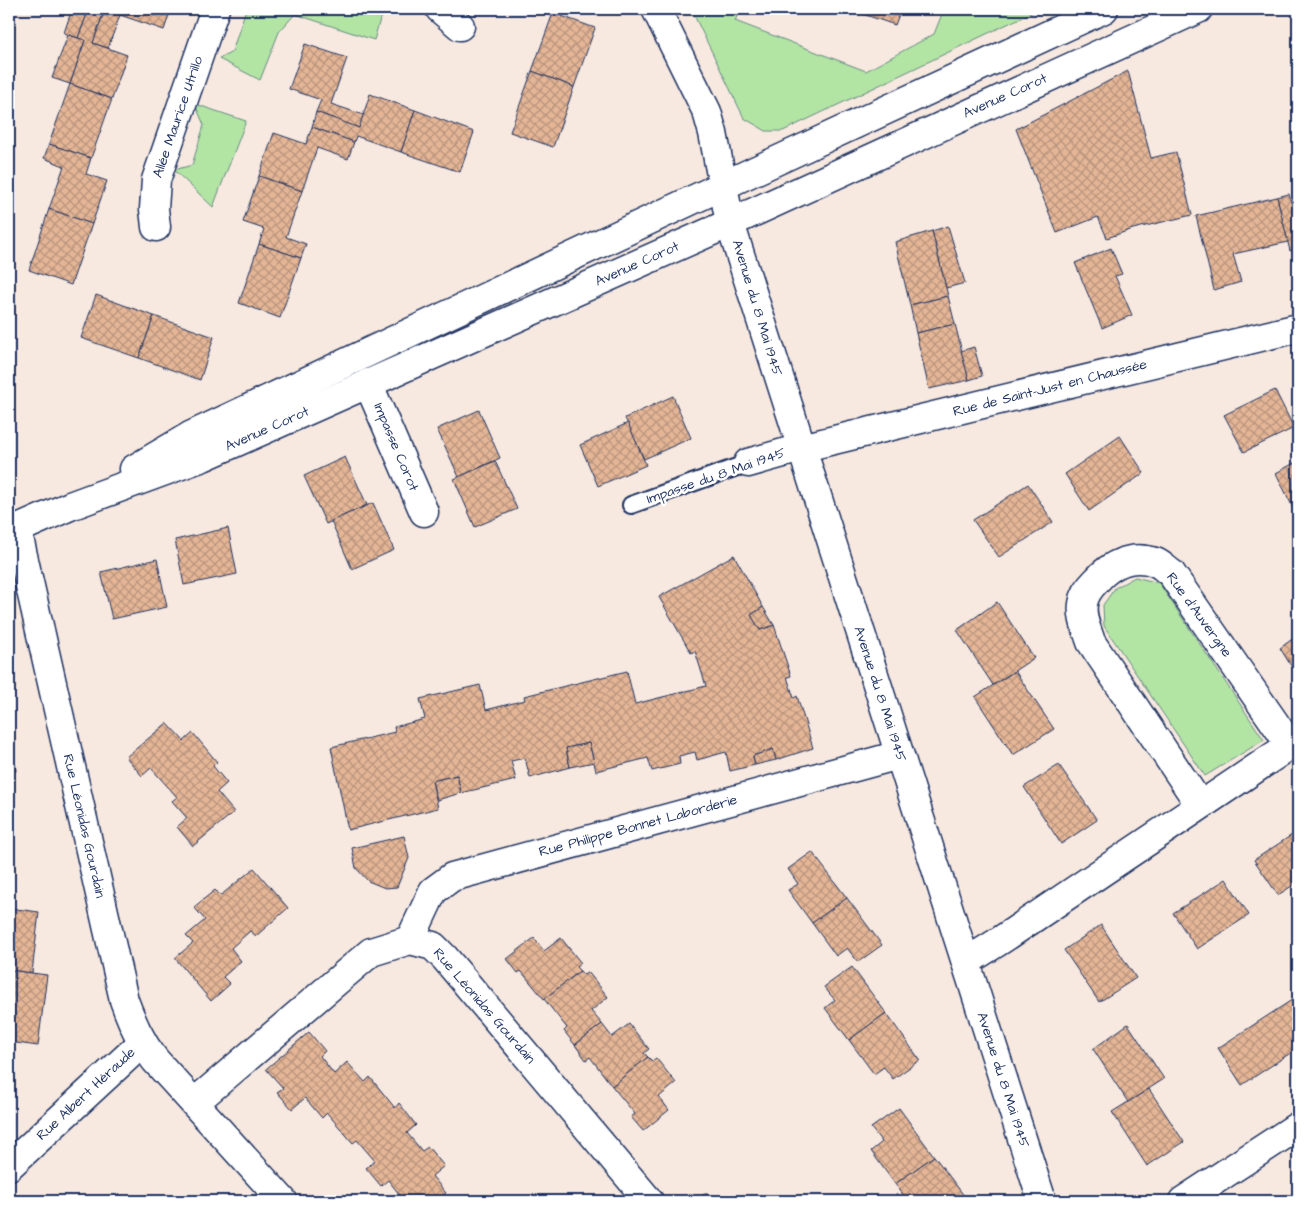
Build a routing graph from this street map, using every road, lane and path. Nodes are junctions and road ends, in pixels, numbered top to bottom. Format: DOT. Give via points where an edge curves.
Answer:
graph roads {
  1 [pos="215,9"];
  2 [pos="656,9"];
  3 [pos="1104,9"];
  4 [pos="1198,9"];
  5 [pos="722,186"];
  6 [pos="730,222"];
  7 [pos="156,227"];
  8 [pos="1298,328"];
  9 [pos="368,383"];
  10 [pos="801,448"];
  11 [pos="748,463"];
  12 [pos="631,505"];
  13 [pos="70,506"];
  14 [pos="424,512"];
  15 [pos="13,531"];
  16 [pos="1294,743"];
  17 [pos="899,755"];
  18 [pos="1200,805"];
  19 [pos="410,940"];
  20 [pos="966,962"];
  21 [pos="142,1044"];
  22 [pos="194,1103"];
  23 [pos="1298,1126"];
  24 [pos="9,1166"];
  25 [pos="283,1201"];
  26 [pos="650,1201"];
  27 [pos="1042,1201"];
  28 [pos="1183,1201"];
  1 -- 7 [label="street, Allée Maurice Utrillo" via="156,180"];
  2 -- 5 [label="street, Avenue du 8 Mai 1945" via="707,112"];
  3 -- 5 [label="street, Avenue Corot"];
  4 -- 6 [label="street, Avenue Corot"];
  5 -- 6 [label="street, Avenue du 8 Mai 1945"];
  5 -- 13 [label="street, Avenue Corot" via="190,436"];
  6 -- 9 [label="street, Avenue Corot"];
  6 -- 10 [label="street, Avenue du 8 Mai 1945"];
  8 -- 10 [label="street, Rue de Saint-Just en Chaussée"];
  9 -- 13 [label="street, Avenue Corot" via="203,457"];
  9 -- 14 [label="street, Impasse Corot"];
  10 -- 11 [label="street, Impasse du 8 Mai 1945"];
  10 -- 17 [label="street, Avenue du 8 Mai 1945"];
  11 -- 12 [label="lane, Impasse du 8 Mai 1945"];
  13 -- 15 [label="street, Avenue Corot"];
  15 -- 21 [label="street, Rue Léonidas Gourdain" via="124,1000"];
  16 -- 18 [label="street, Rue d'Auvergne"];
  16 -- 18 [label="street, Rue d'Auvergne" via="1171,573 1156,562 1140,560 1122,561 1105,571 1091,586 1083,603 1084,621 1092,642"];
  17 -- 19 [label="street, Rue Philippe Bonnet Laborderie" via="452,876 433,891"];
  17 -- 20 [label="street, Avenue du 8 Mai 1945"];
  18 -- 20 [label="street, Rue d'Auvergne"];
  19 -- 22 [label="street" via="371,952"];
  19 -- 26 [label="street, Rue Léonidas Gourdain" via="433,946 445,958"];
  20 -- 27 [label="street, Avenue du 8 Mai 1945"];
  21 -- 22 [label="street, Rue Léonidas Gourdain"];
  21 -- 24 [label="street, Rue Albert Héraude"];
  22 -- 25 [label="street, Rue Léonidas Gourdain"];
  23 -- 28 [label="street"];
}
